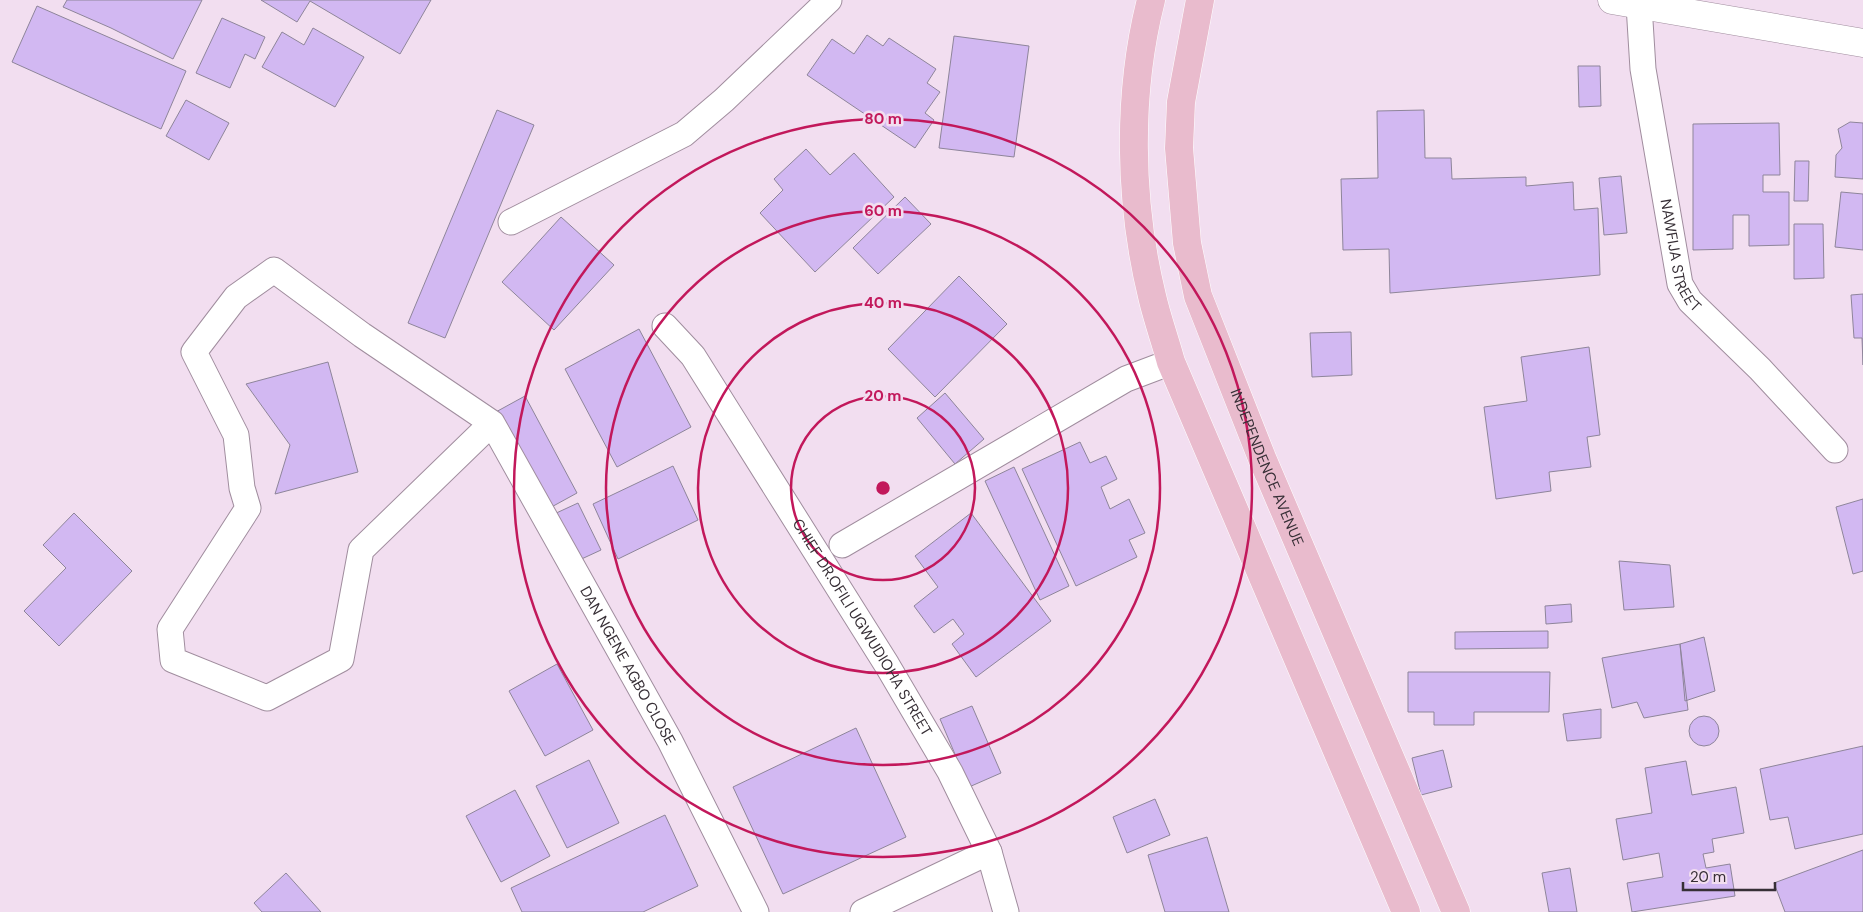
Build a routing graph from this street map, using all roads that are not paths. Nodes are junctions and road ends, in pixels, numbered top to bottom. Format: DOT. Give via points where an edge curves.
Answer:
graph roads {
  1 [pos="829,0"];
  2 [pos="1151,0"];
  3 [pos="1200,0"];
  4 [pos="1612,0"];
  5 [pos="1638,5"];
  6 [pos="1863,43"];
  7 [pos="511,222"];
  8 [pos="665,326"];
  9 [pos="1171,362"];
  10 [pos="492,423"];
  11 [pos="1835,450"];
  12 [pos="842,545"];
  13 [pos="989,852"];
  14 [pos="756,912"];
  15 [pos="863,912"];
  16 [pos="1006,912"];
  17 [pos="1406,912"];
  18 [pos="1456,912"];
  1 -- 7 [label="street" via="684,134"];
  2 -- 9 [label="main road" via="1139,65 1136,191 1152,296"];
  3 -- 18 [label="main road, INDEPENDENCE AVENUE" via="1181,102 1179,148 1187,243 1198,296 1262,458"];
  4 -- 5 [label="street"];
  5 -- 6 [label="street"];
  5 -- 11 [label="street, NAWFIJA STREET" via="1643,69 1683,290 1690,301 1760,369"];
  8 -- 13 [label="street, CHIEF DR.OFILI UGWUDIOHA STREET" via="693,356 887,665 950,772"];
  9 -- 12 [label="street" via="1126,379"];
  9 -- 17 [label="main road"];
  10 -- 10 [label="street" via="361,550 341,660 266,698 173,660 170,629 248,508 242,488 236,435 194,352 236,297 274,270 362,335"];
  10 -- 14 [label="street, DAN NGENE AGBO CLOSE" via="670,741"];
  13 -- 15 [label="street"];
  13 -- 16 [label="street, CHIEF DR.OFILI UGWUDIOHA STREET"];
}
